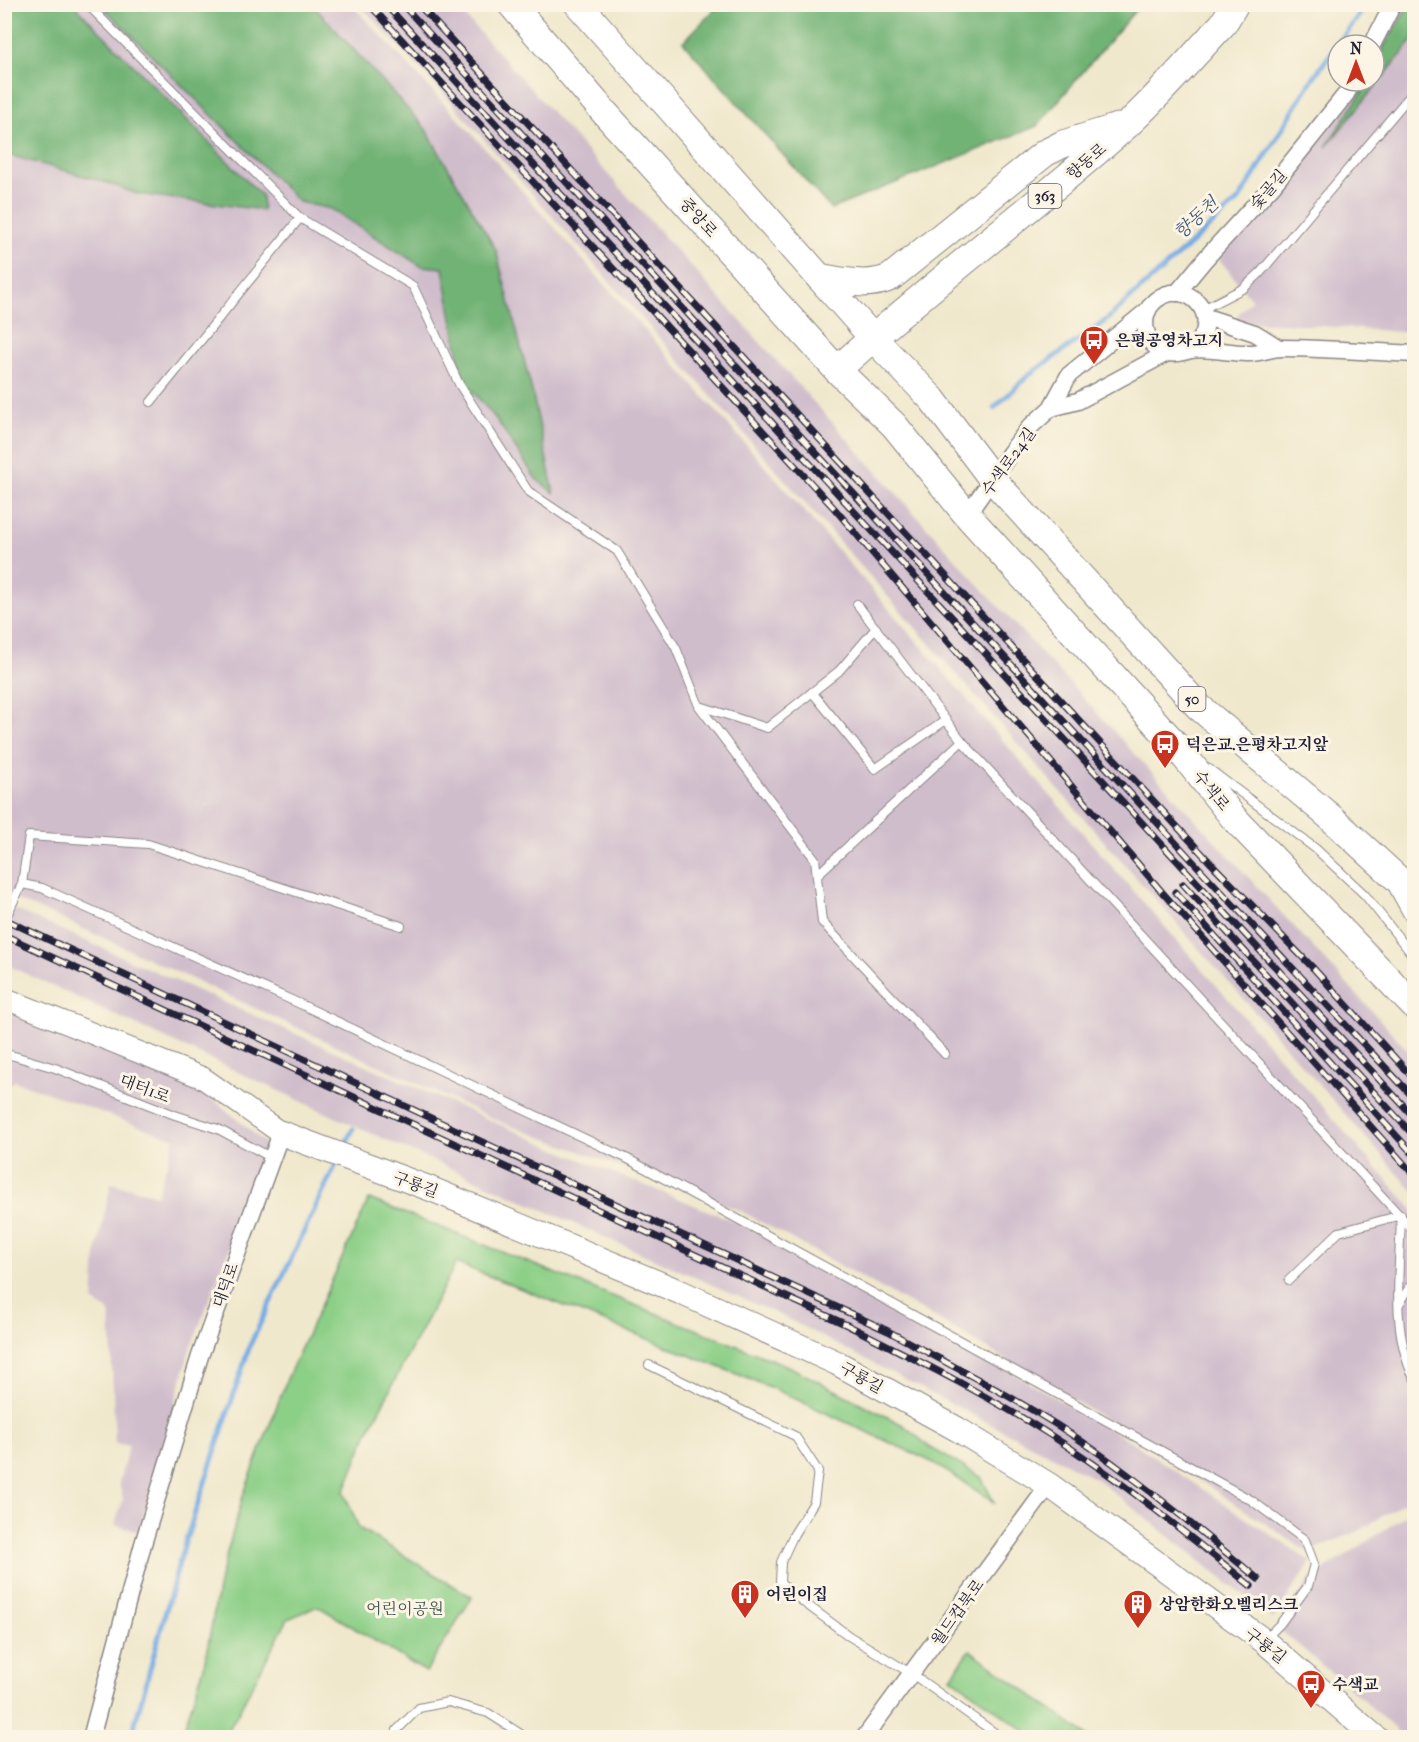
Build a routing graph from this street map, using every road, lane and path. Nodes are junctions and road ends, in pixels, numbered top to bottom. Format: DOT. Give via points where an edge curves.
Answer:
graph roads {
  1 [pos="87,4"];
  2 [pos="511,4"];
  3 [pos="578,4"];
  4 [pos="1235,4"];
  5 [pos="1393,4"];
  6 [pos="1378,33"];
  7 [pos="1414,91"];
  8 [pos="1347,93"];
  9 [pos="1128,124"];
  10 [pos="300,218"];
  11 [pos="819,277"];
  12 [pos="1178,293"];
  13 [pos="1148,310"];
  14 [pos="1204,313"];
  15 [pos="873,338"];
  16 [pos="1279,348"];
  17 [pos="1192,350"];
  18 [pos="1167,353"];
  19 [pos="1414,354"];
  20 [pos="837,370"];
  21 [pos="151,402"];
  22 [pos="1051,408"];
  23 [pos="993,480"];
  24 [pos="968,515"];
  25 [pos="857,604"];
  26 [pos="876,628"];
  27 [pos="812,692"];
  28 [pos="699,706"];
  29 [pos="946,720"];
  30 [pos="962,741"];
  31 [pos="1173,742"];
  32 [pos="1379,861"];
  33 [pos="817,875"];
  34 [pos="22,884"];
  35 [pos="1414,893"];
  36 [pos="4,921"];
  37 [pos="401,926"];
  38 [pos="1414,926"];
  39 [pos="1414,957"];
  40 [pos="4,998"];
  41 [pos="1414,1006"];
  42 [pos="4,1053"];
  43 [pos="945,1053"];
  44 [pos="288,1136"];
  45 [pos="272,1158"];
  46 [pos="1401,1215"];
  47 [pos="1414,1231"];
  48 [pos="1289,1280"];
  49 [pos="1414,1284"];
  50 [pos="1399,1305"];
  51 [pos="649,1365"];
  52 [pos="1414,1378"];
  53 [pos="1049,1485"];
  54 [pos="1263,1641"];
  55 [pos="912,1674"];
  56 [pos="92,1737"];
  57 [pos="396,1737"];
  58 [pos="527,1737"];
  59 [pos="864,1737"];
  60 [pos="1002,1737"];
  61 [pos="1376,1737"];
  1 -- 10 [label="lane"];
  2 -- 20 [label="main road, 중앙로"];
  3 -- 11 [label="main road"];
  4 -- 9 [label="main road, 향동로 / 363" via="1223,24"];
  5 -- 6 [label="street"];
  7 -- 14 [label="lane" via="1260,273"];
  8 -- 12 [label="street, 숯골길" via="1273,185"];
  9 -- 11 [label="main road" via="1045,153 884,281 850,283"];
  9 -- 15 [label="main road, 향동로 / 363"];
  10 -- 21 [label="lane"];
  10 -- 28 [label="lane" via="413,286 459,384 528,491 617,551 676,648"];
  11 -- 15 [label="main road"];
  12 -- 13 [label="street, 수색로24길" via="1155,300"];
  12 -- 14 [label="street, 수색로24길" via="1197,301"];
  13 -- 18 [label="street" via="1145,331 1157,349"];
  13 -- 22 [label="street, 수색로24길" via="1069,375"];
  14 -- 16 [label="street, 수색로24길" via="1255,333"];
  14 -- 17 [label="street" via="1206,330"];
  15 -- 20 [label="main road, 향동로 / 363"];
  15 -- 23 [label="main road" via="932,399"];
  16 -- 17 [label="street, 수색로24길" via="1251,353"];
  16 -- 19 [label="street, 수색로24길"];
  17 -- 18 [label="street, 수색로24길"];
  18 -- 22 [label="street, 수색로24길" via="1078,401"];
  20 -- 24 [label="main road, 중앙로" via="894,425"];
  22 -- 23 [label="street, 수색로24길" via="1030,427"];
  23 -- 24 [label="street, 수색로24길"];
  23 -- 32 [label="main road, 50" via="1199,707"];
  24 -- 31 [label="main road, 수색로"];
  25 -- 26 [label="lane"];
  26 -- 27 [label="lane" via="839,671"];
  26 -- 29 [label="lane"];
  27 -- 28 [label="lane" via="767,728"];
  27 -- 29 [label="lane" via="875,770"];
  28 -- 33 [label="lane" via="815,859"];
  29 -- 30 [label="lane"];
  30 -- 33 [label="lane"];
  30 -- 46 [label="lane"];
  31 -- 39 [label="lane" via="1316,849 1365,895"];
  31 -- 41 [label="main road, 수색로" via="1233,817"];
  32 -- 35 [label="main road, 50"];
  32 -- 38 [label="lane"];
  33 -- 43 [label="lane" via="822,922"];
  34 -- 36 [label="lane"];
  34 -- 37 [label="lane" via="29,836 148,844"];
  34 -- 54 [label="lane" via="42,888 298,1003 628,1159 1251,1500 1305,1540 1314,1564 1308,1586"];
  40 -- 44 [label="street" via="203,1078"];
  42 -- 45 [label="lane, 대터1로" via="218,1129"];
  44 -- 45 [label="street, 대덕로"];
  44 -- 53 [label="main road, 구룡길" via="431,1189 680,1292 837,1363"];
  45 -- 56 [label="street, 대덕로" via="200,1356 143,1544"];
  46 -- 47 [label="lane"];
  46 -- 48 [label="lane" via="1339,1232"];
  46 -- 50 [label="lane"];
  49 -- 50 [label="lane"];
  50 -- 52 [label="lane" via="1405,1350"];
  51 -- 55 [label="lane" via="795,1436 818,1471 814,1502 781,1562 780,1582 849,1636"];
  53 -- 54 [label="main road, 구룡길"];
  53 -- 55 [label="street, 월드컵북로"];
  54 -- 61 [label="main road, 구룡길"];
  55 -- 59 [label="street, 월드컵북로"];
  55 -- 60 [label="lane"];
  57 -- 58 [label="lane" via="397,1730 419,1708 448,1702 489,1713"];
}
